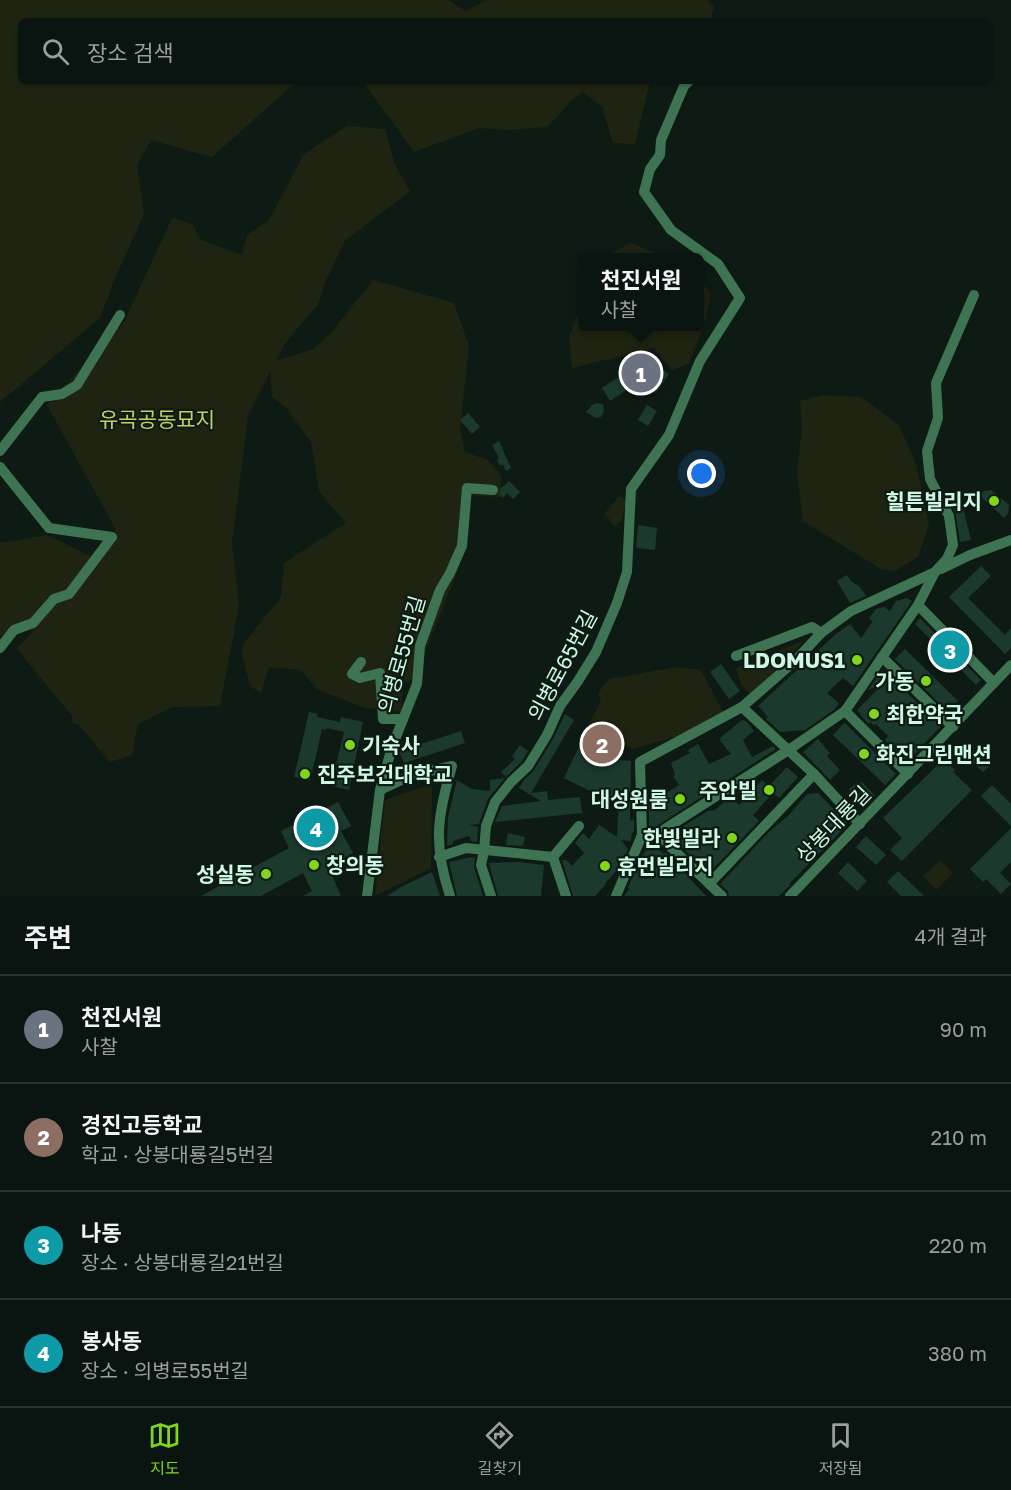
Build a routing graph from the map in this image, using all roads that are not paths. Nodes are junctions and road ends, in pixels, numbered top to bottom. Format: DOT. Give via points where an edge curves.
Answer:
graph roads {
  1 [pos="686,84"];
  2 [pos="703,253"];
  3 [pos="704,254"];
  4 [pos="974,295"];
  5 [pos="120,315"];
  6 [pos="0,451"];
  7 [pos="0,467"];
  8 [pos="493,490"];
  9 [pos="1011,540"];
  10 [pos="935,572"];
  11 [pos="918,605"];
  12 [pos="821,633"];
  13 [pos="0,648"];
  14 [pos="736,656"];
  15 [pos="882,657"];
  16 [pos="361,662"];
  17 [pos="1011,665"];
  18 [pos="994,683"];
  19 [pos="742,707"];
  20 [pos="845,711"];
  21 [pos="403,719"];
  22 [pos="953,727"];
  23 [pos="787,751"];
  24 [pos="814,774"];
  25 [pos="908,774"];
  26 [pos="380,790"];
  27 [pos="860,824"];
  28 [pos="579,826"];
  29 [pos="657,834"];
  30 [pos="642,835"];
  31 [pos="484,851"];
  32 [pos="439,857"];
  33 [pos="553,857"];
  34 [pos="709,884"];
  35 [pos="367,896"];
  36 [pos="450,896"];
  37 [pos="491,896"];
  38 [pos="566,896"];
  39 [pos="616,896"];
  40 [pos="722,896"];
  41 [pos="790,896"];
  1 -- 2 [label="street, 의병로65번길" via="644,192 671,230"];
  3 -- 31 [label="street, 의병로65번길" via="718,264 740,298 700,361 669,435 631,489 627,572 617,603 596,652 560,706 528,766 495,802 486,826"];
  4 -- 10 [label="street" via="936,383 938,418 927,451 930,479 949,516 953,545"];
  5 -- 6 [label="street" via="77,385 62,394 42,397"];
  7 -- 13 [label="street" via="49,528 112,537 69,594 54,599 33,623 14,630"];
  8 -- 21 [label="street, 의병로55번길" via="467,488 462,546 440,590 420,646 417,684"];
  9 -- 10 [label="street"];
  10 -- 11 [label="street"];
  10 -- 12 [label="street" via="851,611"];
  11 -- 15 [label="street"];
  11 -- 18 [label="street"];
  12 -- 14 [label="street" via="812,627"];
  12 -- 19 [label="street"];
  15 -- 20 [label="street"];
  15 -- 22 [label="street"];
  16 -- 21 [label="street" via="352,674 360,678 380,673 383,719"];
  17 -- 18 [label="street, 상봉대룡길"];
  18 -- 22 [label="street, 상봉대룡길"];
  19 -- 23 [label="street"];
  19 -- 30 [label="street" via="640,762"];
  20 -- 23 [label="street"];
  20 -- 25 [label="street"];
  21 -- 26 [label="street, 의병로55번길"];
  22 -- 25 [label="street, 상봉대룡길"];
  23 -- 24 [label="street"];
  23 -- 29 [label="street"];
  24 -- 27 [label="street"];
  24 -- 34 [label="street"];
  25 -- 27 [label="street, 상봉대룡길"];
  26 -- 32 [label="street" via="412,775 452,766 440,813"];
  26 -- 35 [label="street, 의병로55번길"];
  27 -- 41 [label="street, 상봉대룡길"];
  28 -- 33 [label="street"];
  29 -- 30 [label="street"];
  29 -- 34 [label="street"];
  30 -- 39 [label="street"];
  31 -- 32 [label="street" via="466,848"];
  31 -- 33 [label="street"];
  31 -- 37 [label="street, 의병로65번길" via="481,865"];
  32 -- 36 [label="street"];
  33 -- 38 [label="street"];
  34 -- 40 [label="street"];
}
